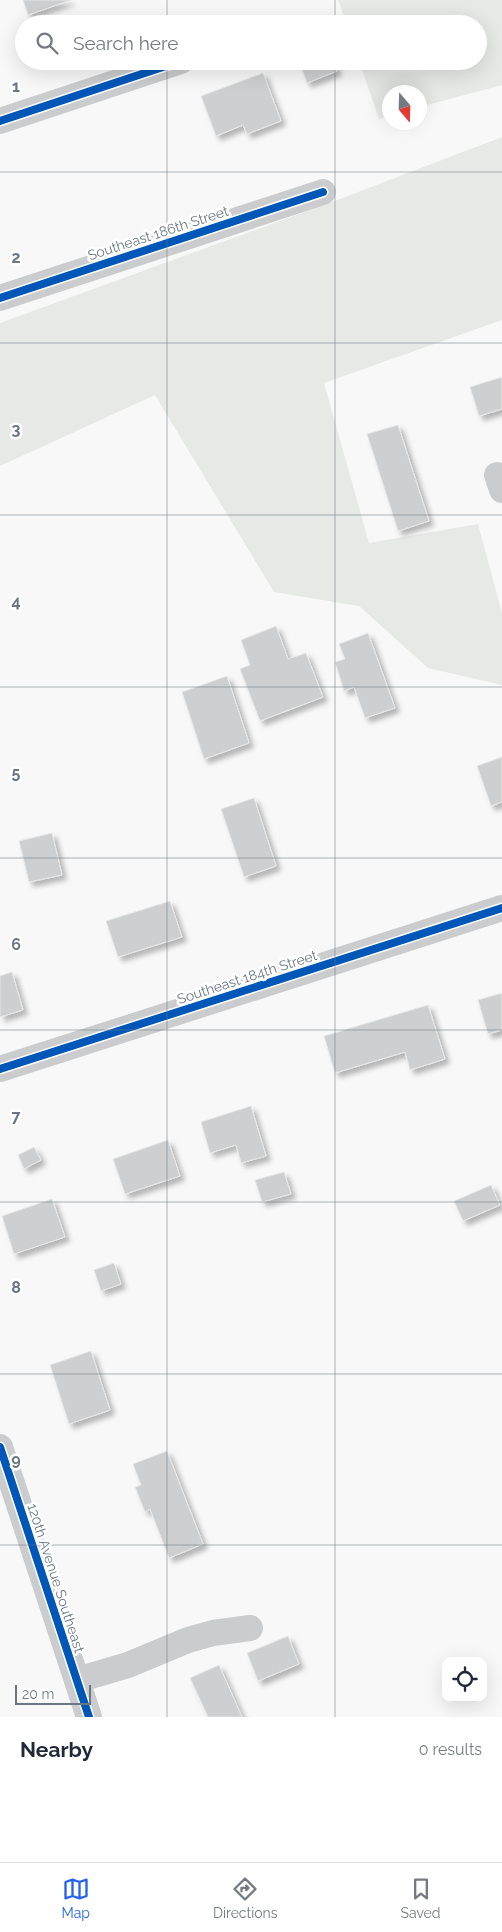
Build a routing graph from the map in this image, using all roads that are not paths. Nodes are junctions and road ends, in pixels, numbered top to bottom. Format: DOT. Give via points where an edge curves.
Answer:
graph roads {
  1 [pos="154,70"];
  2 [pos="0,121"];
  3 [pos="323,192"];
  4 [pos="0,298"];
  5 [pos="502,908"];
  6 [pos="0,1069"];
  7 [pos="0,1447"];
  8 [pos="250,1628"];
  9 [pos="76,1680"];
  10 [pos="89,1717"];
  1 -- 2 [label="street"];
  3 -- 4 [label="street, Southeast 186th Street"];
  5 -- 6 [label="street, Southeast 184th Street"];
  7 -- 9 [label="street, 120th Avenue Southeast"];
  8 -- 9 [label="street" via="205,1635 128,1665"];
  9 -- 10 [label="street, 120th Avenue Southeast"];
}
